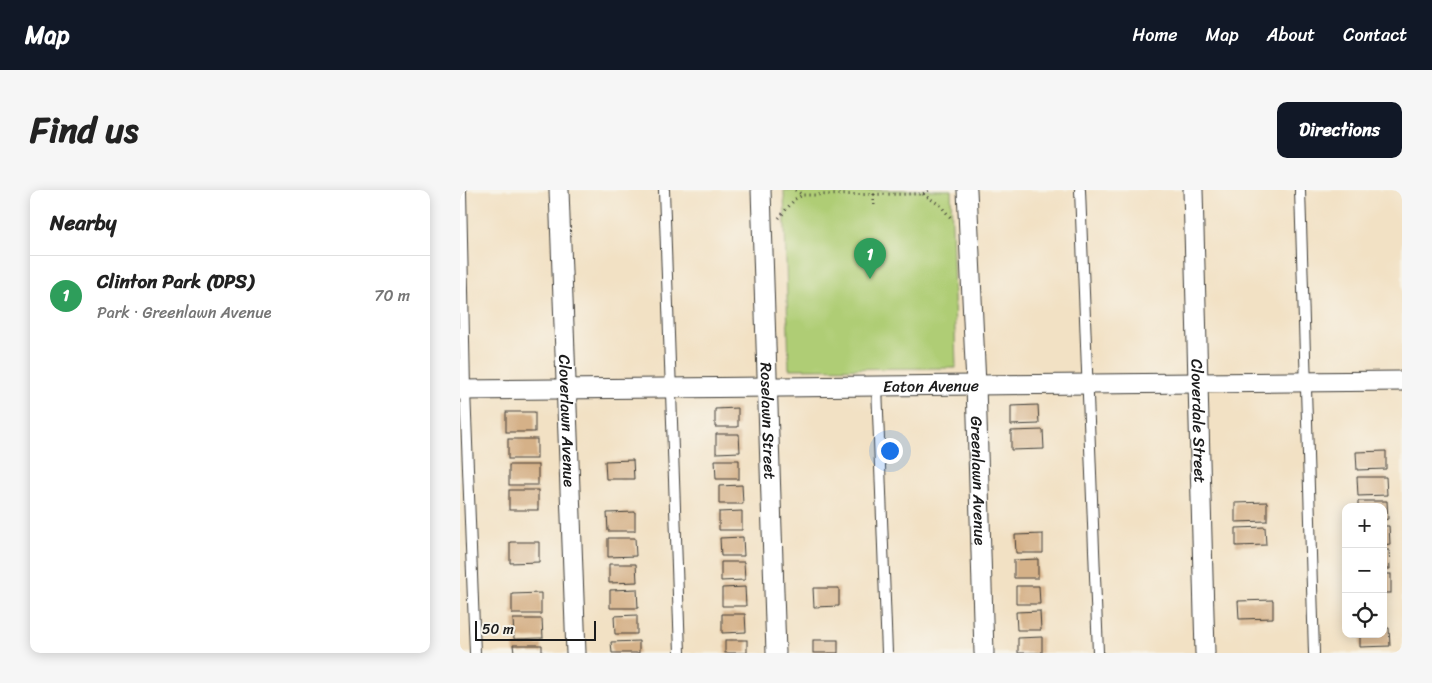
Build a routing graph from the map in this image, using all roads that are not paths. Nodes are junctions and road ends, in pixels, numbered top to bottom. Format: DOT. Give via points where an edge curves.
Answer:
graph roads {
  1 [pos="461,190"];
  2 [pos="559,190"];
  3 [pos="664,190"];
  4 [pos="760,190"];
  5 [pos="967,190"];
  6 [pos="1080,190"];
  7 [pos="1193,190"];
  8 [pos="1300,190"];
  9 [pos="1402,381"];
  10 [pos="1305,382"];
  11 [pos="1199,383"];
  12 [pos="1088,384"];
  13 [pos="976,385"];
  14 [pos="877,386"];
  15 [pos="767,387"];
  16 [pos="672,388"];
  17 [pos="567,389"];
  18 [pos="463,390"];
  19 [pos="475,653"];
  20 [pos="576,653"];
  21 [pos="680,653"];
  22 [pos="776,653"];
  23 [pos="887,653"];
  24 [pos="984,653"];
  25 [pos="1098,653"];
  26 [pos="1205,653"];
  27 [pos="1314,653"];
  1 -- 18 [label="lane"];
  2 -- 17 [label="street, Cloverlawn Avenue"];
  3 -- 16 [label="lane"];
  4 -- 15 [label="street, Roselawn Street"];
  5 -- 13 [label="street, Greenlawn Avenue"];
  6 -- 12 [label="lane"];
  7 -- 11 [label="street, Cloverdale Street"];
  8 -- 10 [label="lane"];
  9 -- 10 [label="street, Eaton Avenue"];
  10 -- 11 [label="street, Eaton Avenue"];
  10 -- 27 [label="lane"];
  11 -- 12 [label="street, Eaton Avenue"];
  11 -- 26 [label="street, Cloverdale Street"];
  12 -- 13 [label="street, Eaton Avenue"];
  12 -- 25 [label="lane"];
  13 -- 14 [label="street, Eaton Avenue"];
  13 -- 24 [label="street, Greenlawn Avenue"];
  14 -- 15 [label="street, Eaton Avenue"];
  14 -- 23 [label="lane"];
  15 -- 16 [label="street, Eaton Avenue"];
  15 -- 22 [label="street, Roselawn Street"];
  16 -- 17 [label="street, Eaton Avenue"];
  16 -- 21 [label="lane"];
  17 -- 18 [label="street, Eaton Avenue"];
  17 -- 20 [label="street, Cloverlawn Avenue"];
  18 -- 19 [label="lane"];
}
